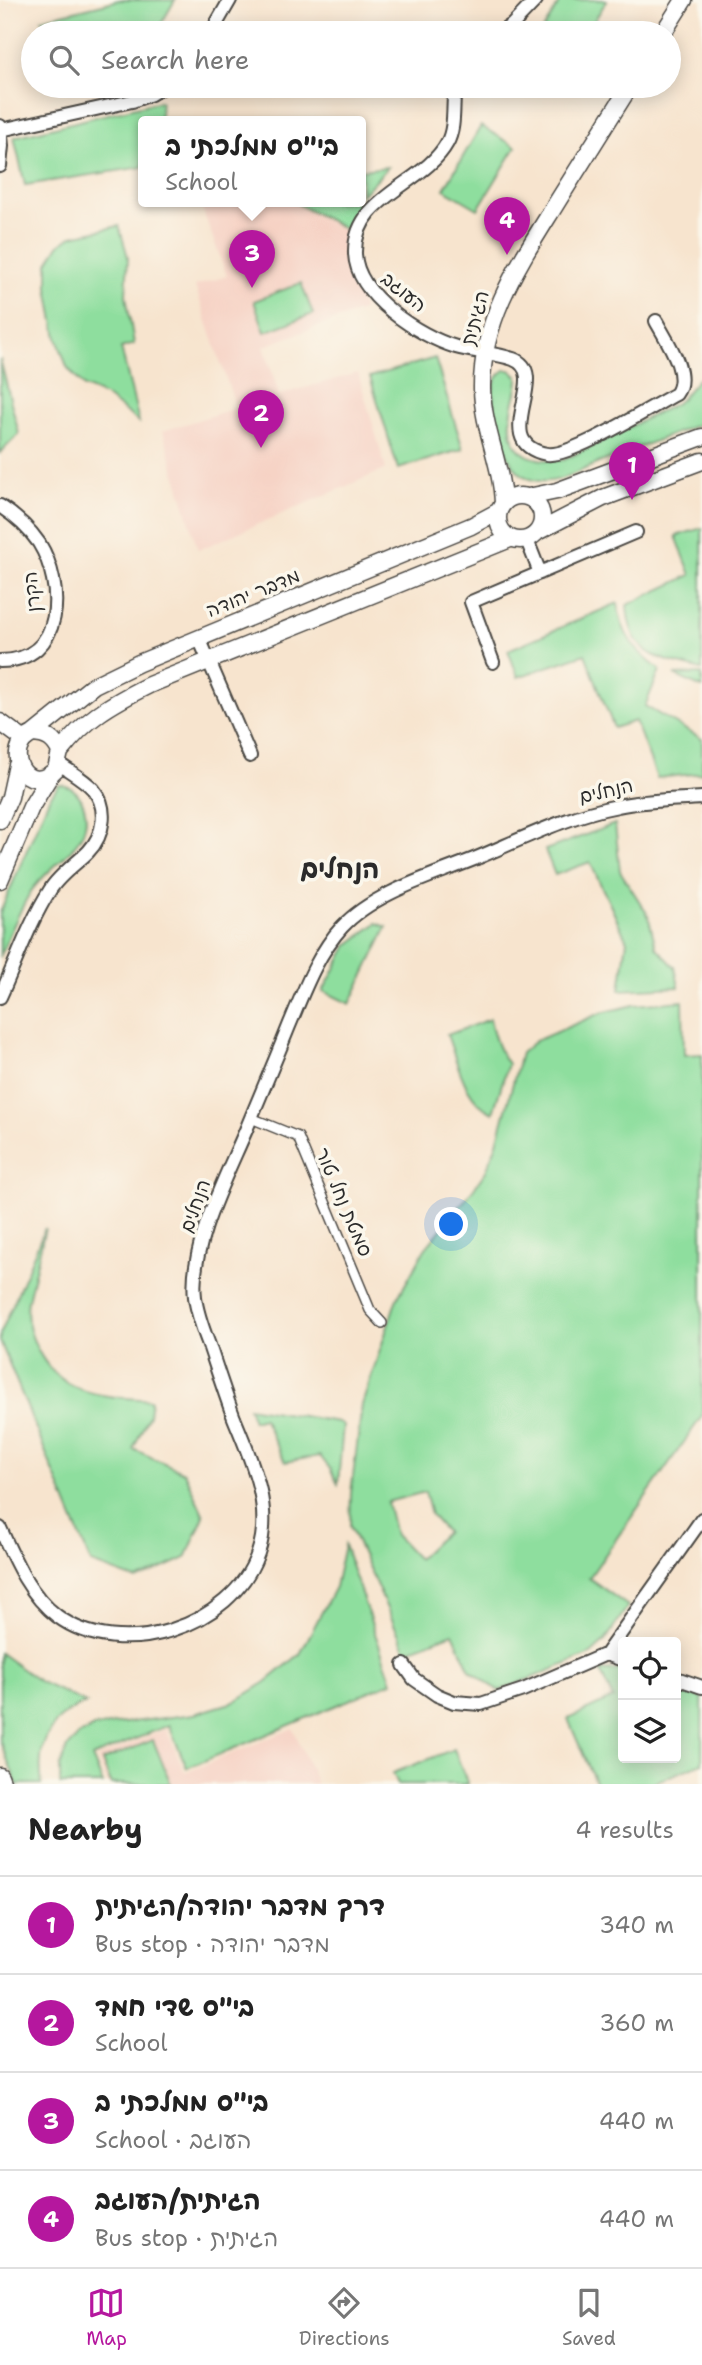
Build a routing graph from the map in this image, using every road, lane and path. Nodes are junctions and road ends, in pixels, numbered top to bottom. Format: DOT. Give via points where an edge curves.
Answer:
graph roads {
  1 [pos="230,0"];
  2 [pos="536,0"];
  3 [pos="684,0"];
  4 [pos="218,21"];
  5 [pos="517,21"];
  6 [pos="671,21"];
  7 [pos="140,98"];
  8 [pos="454,98"];
  9 [pos="624,98"];
  10 [pos="1,128"];
  11 [pos="0,166"];
  12 [pos="656,321"];
  13 [pos="485,354"];
  14 [pos="702,437"];
  15 [pos="702,461"];
  16 [pos="499,470"];
  17 [pos="524,497"];
  18 [pos="0,506"];
  19 [pos="501,507"];
  20 [pos="636,532"];
  21 [pos="526,536"];
  22 [pos="540,573"];
  23 [pos="199,638"];
  24 [pos="0,661"];
  25 [pos="209,661"];
  26 [pos="493,662"];
  27 [pos="0,722"];
  28 [pos="28,737"];
  29 [pos="250,757"];
  30 [pos="56,763"];
  31 [pos="16,765"];
  32 [pos="702,798"];
  33 [pos="0,821"];
  34 [pos="0,880"];
  35 [pos="0,997"];
  36 [pos="251,1118"];
  37 [pos="382,1324"];
  38 [pos="702,1518"];
  39 [pos="0,1528"];
  40 [pos="606,1654"];
  41 [pos="618,1658"];
  42 [pos="404,1665"];
  43 [pos="681,1680"];
  44 [pos="702,1687"];
  45 [pos="0,1776"];
  46 [pos="4,1784"];
  1 -- 4 [label="street"];
  2 -- 5 [label="street"];
  3 -- 6 [label="street"];
  7 -- 10 [label="street"];
  8 -- 13 [label="street, העוגב" via="448,141 368,215 357,237 356,259 368,290 388,308 438,340"];
  9 -- 13 [label="street, הגיתית" via="507,285"];
  10 -- 11 [label="street"];
  12 -- 13 [label="street, העוגב" via="680,371 680,389 560,454 534,450 521,435 528,380 522,364"];
  13 -- 16 [label="street, הגיתית" via="484,410"];
  14 -- 17 [label="street" via="557,491"];
  15 -- 21 [label="street" via="603,498"];
  16 -- 17 [label="street, הגיתית"];
  16 -- 19 [label="street, הגיתית"];
  17 -- 19 [label="street" via="509,499"];
  17 -- 21 [label="street" via="535,501 543,514"];
  18 -- 24 [label="street, הקרן" via="40,544 56,599 54,624 41,644 20,657"];
  19 -- 21 [label="street" via="500,527"];
  19 -- 23 [label="street, מדבר יהודה" via="471,526"];
  20 -- 22 [label="street"];
  21 -- 22 [label="street"];
  21 -- 25 [label="street"];
  22 -- 26 [label="street" via="471,602"];
  23 -- 25 [label="street"];
  23 -- 28 [label="street, מדבר יהודה" via="94,685"];
  25 -- 29 [label="street"];
  25 -- 30 [label="street" via="108,706 84,724"];
  27 -- 28 [label="street"];
  28 -- 30 [label="street" via="51,739"];
  28 -- 31 [label="street" via="16,749"];
  30 -- 31 [label="street" via="35,779"];
  30 -- 34 [label="street" via="31,807"];
  30 -- 35 [label="street" via="92,788 100,800 100,837 52,887"];
  31 -- 33 [label="street"];
  32 -- 36 [label="street, הנחלים" via="616,806 587,814 396,891 356,914 341,928 313,972"];
  36 -- 37 [label="street, סמטת נחל טור" via="298,1137 370,1310"];
  36 -- 39 [label="street, הנחלים" via="207,1227 194,1277 197,1310 257,1478 263,1536 247,1576 231,1594 192,1621 146,1638 103,1637 55,1615 44,1604"];
  38 -- 40 [label="street"];
  40 -- 41 [label="street"];
  40 -- 42 [label="street" via="481,1704 437,1695 414,1679"];
  43 -- 44 [label="street"];
  45 -- 46 [label="street"];
}
